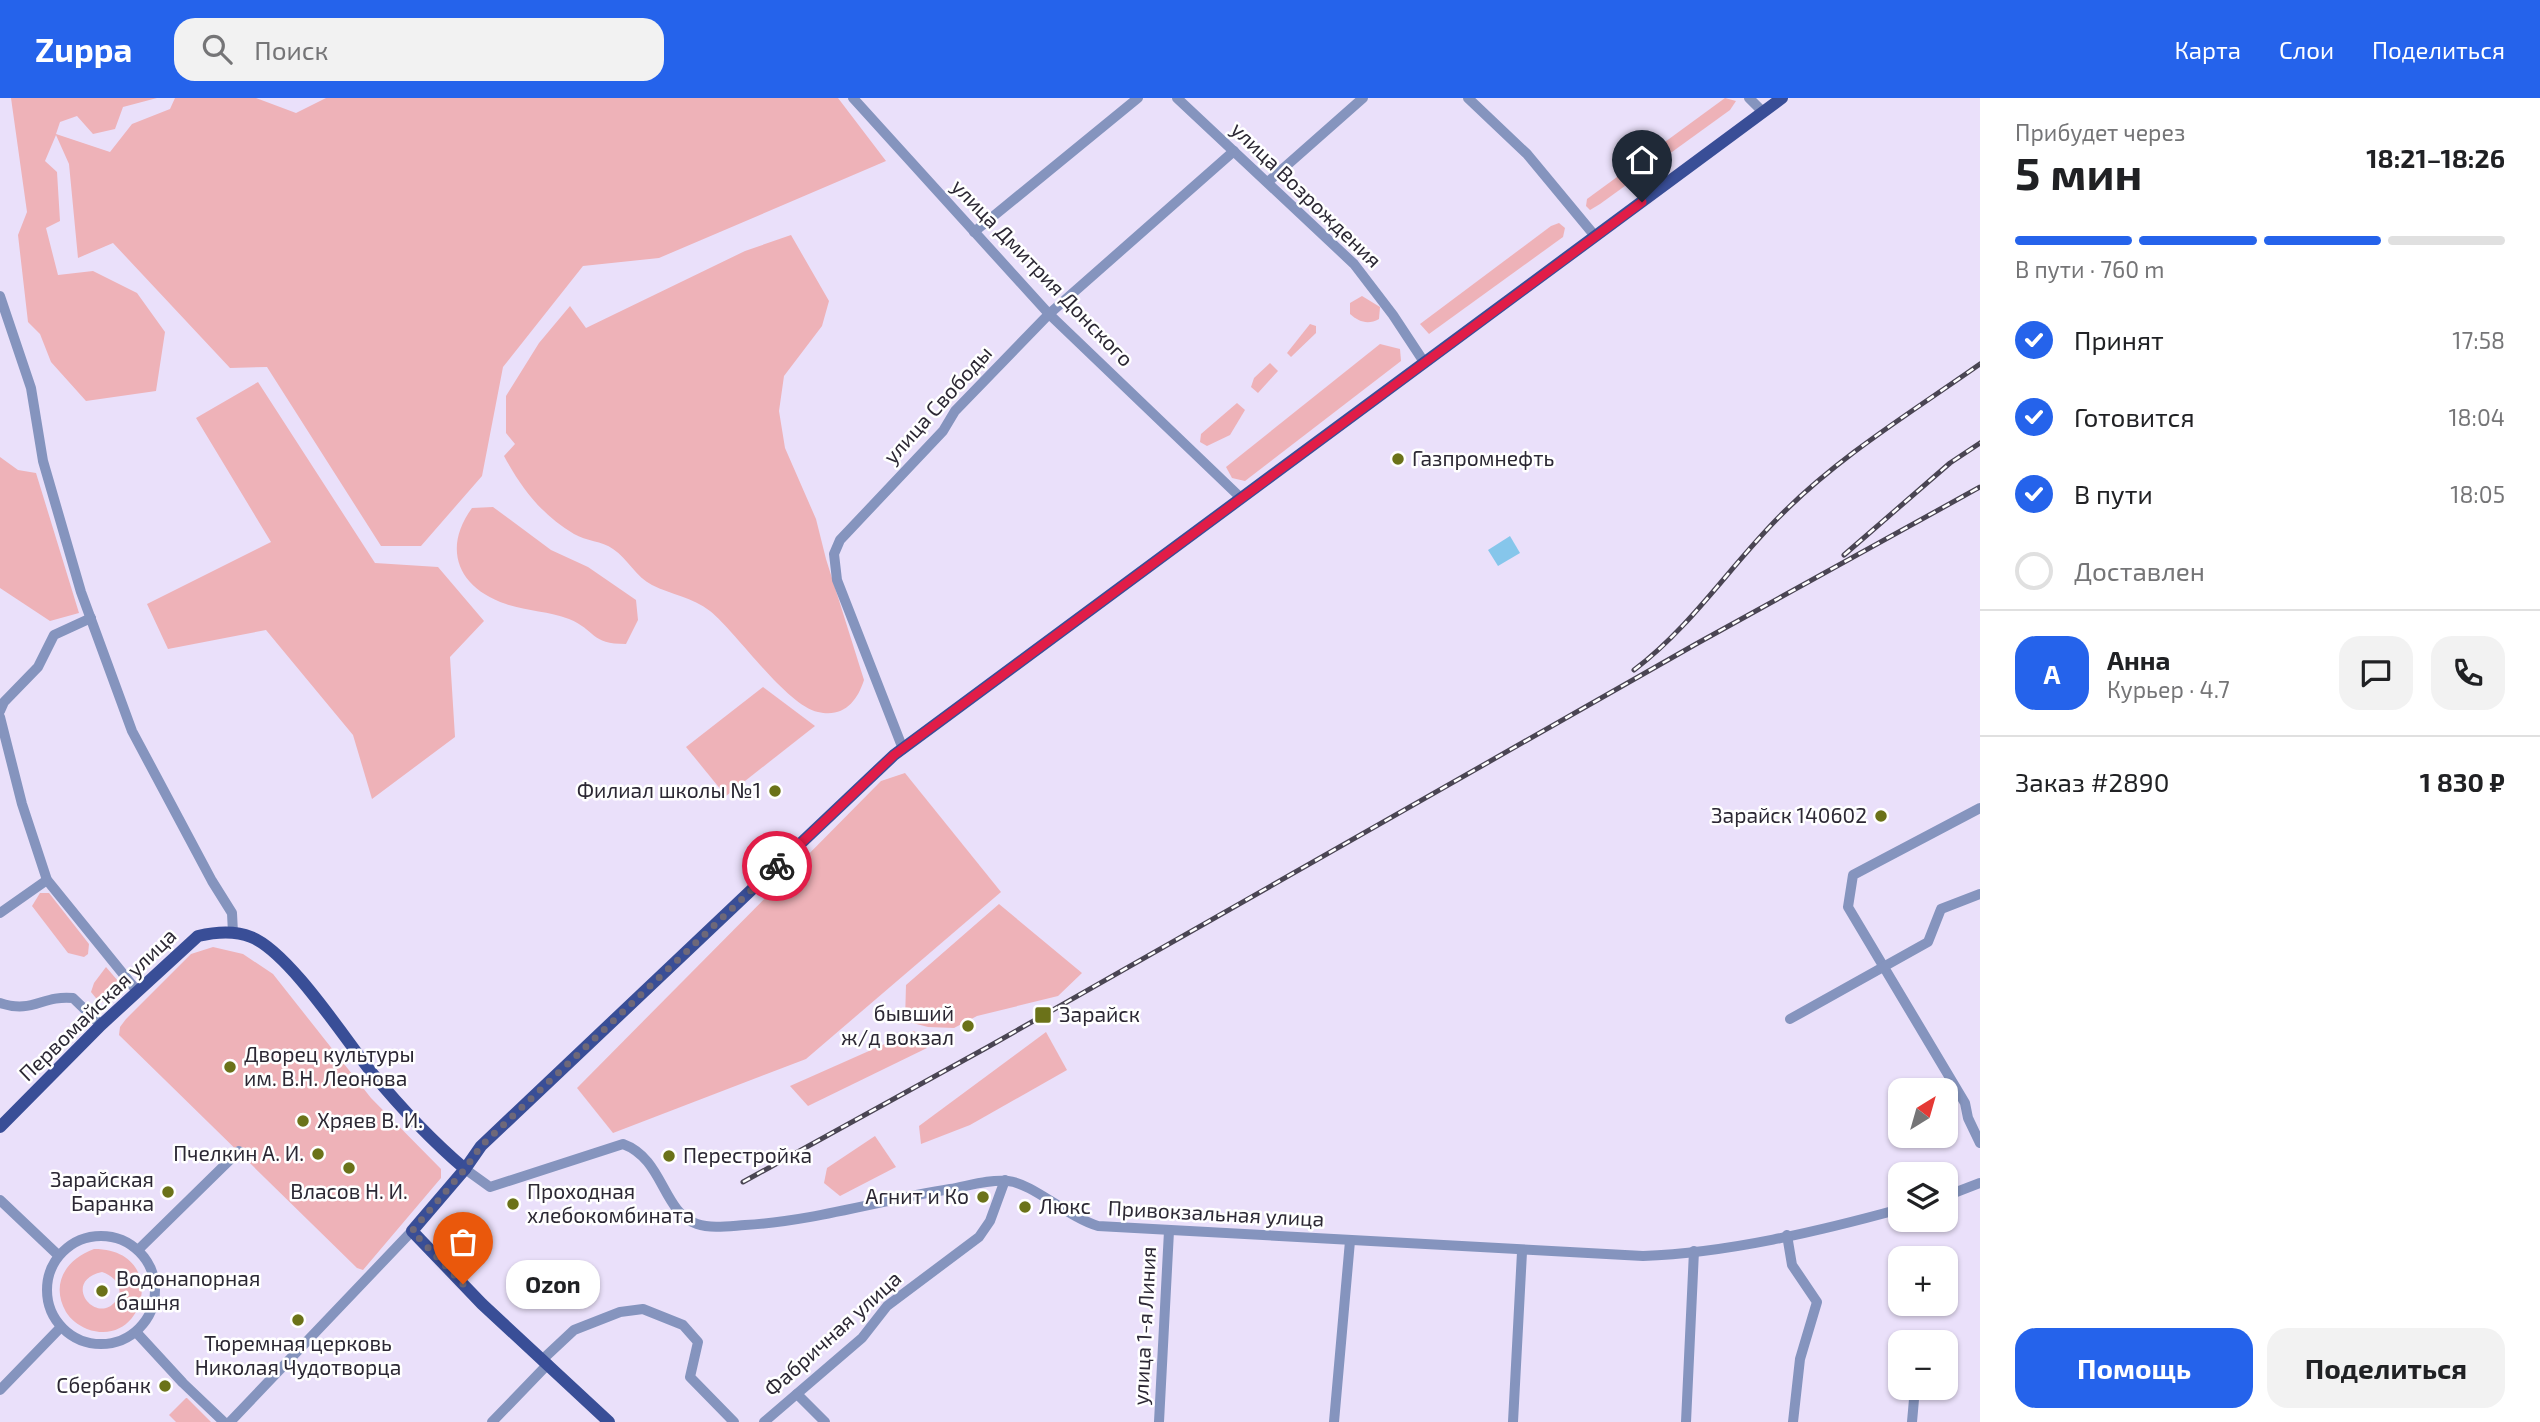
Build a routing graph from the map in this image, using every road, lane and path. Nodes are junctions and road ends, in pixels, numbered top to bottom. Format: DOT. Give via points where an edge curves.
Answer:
graph roads {
  1 [pos="853,98"];
  2 [pos="1138,98"];
  3 [pos="1177,98"];
  4 [pos="1363,98"];
  5 [pos="1468,98"];
  6 [pos="1749,98"];
  7 [pos="1782,98"];
  8 [pos="1763,112"];
  9 [pos="1234,151"];
  10 [pos="1269,181"];
  11 [pos="974,232"];
  12 [pos="1595,236"];
  13 [pos="0,296"];
  14 [pos="1049,314"];
  15 [pos="1424,362"];
  16 [pos="1241,498"];
  17 [pos="91,618"];
  18 [pos="0,710"];
  19 [pos="0,717"];
  20 [pos="903,748"];
  21 [pos="1980,808"];
  22 [pos="47,880"];
  23 [pos="1980,894"];
  24 [pos="0,913"];
  25 [pos="233,933"];
  26 [pos="1882,967"];
  27 [pos="137,991"];
  28 [pos="0,1003"];
  29 [pos="1790,1019"];
  30 [pos="101,1025"];
  31 [pos="0,1126"];
  32 [pos="1980,1143"];
  33 [pos="239,1151"];
  34 [pos="465,1169"];
  35 [pos="1004,1180"];
  36 [pos="1980,1183"];
  37 [pos="1958,1191"];
  38 [pos="0,1200"];
  39 [pos="1888,1212"];
  40 [pos="412,1231"];
  41 [pos="1169,1231"];
  42 [pos="1787,1235"];
  43 [pos="1350,1241"];
  44 [pos="138,1250"];
  45 [pos="1694,1251"];
  46 [pos="1522,1252"];
  47 [pos="58,1255"];
  48 [pos="61,1327"];
  49 [pos="136,1332"];
  50 [pos="546,1362"];
  51 [pos="0,1390"];
  52 [pos="797,1394"];
  53 [pos="1915,1400"];
  54 [pos="224,1422"];
  55 [pos="230,1422"];
  56 [pos="492,1422"];
  57 [pos="609,1422"];
  58 [pos="734,1422"];
  59 [pos="764,1422"];
  60 [pos="825,1422"];
  61 [pos="1160,1422"];
  62 [pos="1334,1422"];
  63 [pos="1513,1422"];
  64 [pos="1686,1422"];
  65 [pos="1793,1422"];
  66 [pos="1912,1422"];
  1 -- 11 [label="street, улица Дмитрия Донского"];
  2 -- 11 [label="street"];
  3 -- 9 [label="street, улица Возрождения"];
  4 -- 10 [label="street"];
  5 -- 12 [label="street" via="1527,154"];
  6 -- 8 [label="street"];
  7 -- 8 [label="main road"];
  8 -- 12 [label="main road"];
  9 -- 10 [label="street, улица Возрождения"];
  9 -- 14 [label="street, улица Свободы"];
  10 -- 15 [label="street, улица Возрождения" via="1354,264"];
  11 -- 14 [label="street, улица Дмитрия Донского"];
  12 -- 15 [label="main road"];
  13 -- 17 [label="street" via="31,388 43,461"];
  14 -- 16 [label="street, улица Дмитрия Донского"];
  14 -- 20 [label="street, улица Свободы" via="839,540 834,554 837,580"];
  15 -- 16 [label="main road"];
  16 -- 20 [label="main road"];
  17 -- 18 [label="street" via="54,635 45,656"];
  17 -- 25 [label="street" via="132,732 232,914"];
  19 -- 22 [label="street"];
  20 -- 34 [label="main road" via="481,1146"];
  21 -- 26 [label="street" via="1853,875 1848,911"];
  22 -- 24 [label="street"];
  22 -- 27 [label="street"];
  23 -- 26 [label="street" via="1941,909 1927,942"];
  25 -- 27 [label="main road, Первомайская улица" via="198,936"];
  25 -- 34 [label="main road" via="252,937 295,975 404,1110"];
  26 -- 29 [label="street"];
  26 -- 32 [label="street" via="1965,1103"];
  27 -- 30 [label="main road, Первомайская улица"];
  28 -- 30 [label="street" via="19,1009 73,998"];
  30 -- 31 [label="main road, Первомайская улица"];
  33 -- 44 [label="street"];
  34 -- 35 [label="street" via="490,1187 623,1144 649,1159 677,1208 690,1221 719,1226 786,1223 893,1198"];
  34 -- 40 [label="main road"];
  35 -- 41 [label="street, Привокзальная улица" via="1023,1185 1097,1226"];
  35 -- 52 [label="street, Фабричная улица" via="990,1221 979,1237 887,1306 862,1338"];
  36 -- 37 [label="street"];
  38 -- 47 [label="street"];
  39 -- 42 [label="street, Привокзальная улица"];
  40 -- 50 [label="main road"];
  40 -- 55 [label="street"];
  41 -- 43 [label="street, Привокзальная улица"];
  41 -- 61 [label="street, улица 1-я Линия"];
  42 -- 45 [label="street, Привокзальная улица"];
  42 -- 65 [label="street" via="1792,1265 1817,1301 1800,1360"];
  43 -- 46 [label="street, Привокзальная улица"];
  43 -- 62 [label="street"];
  44 -- 47 [label="street" via="117,1238 99,1236 82,1239"];
  44 -- 49 [label="street" via="152,1269 155,1284 150,1315"];
  45 -- 46 [label="street, Привокзальная улица" via="1643,1256"];
  45 -- 64 [label="street"];
  46 -- 63 [label="street"];
  47 -- 48 [label="street" via="47,1291 49,1307"];
  48 -- 49 [label="street" via="92,1344 119,1342"];
  48 -- 51 [label="street"];
  49 -- 54 [label="street"];
  50 -- 56 [label="street"];
  50 -- 57 [label="main road"];
  50 -- 58 [label="street" via="574,1330 620,1312 643,1309 692,1332 698,1342 690,1377"];
  52 -- 59 [label="street, Фабричная улица"];
  52 -- 60 [label="street"];
  53 -- 66 [label="street"];
}
